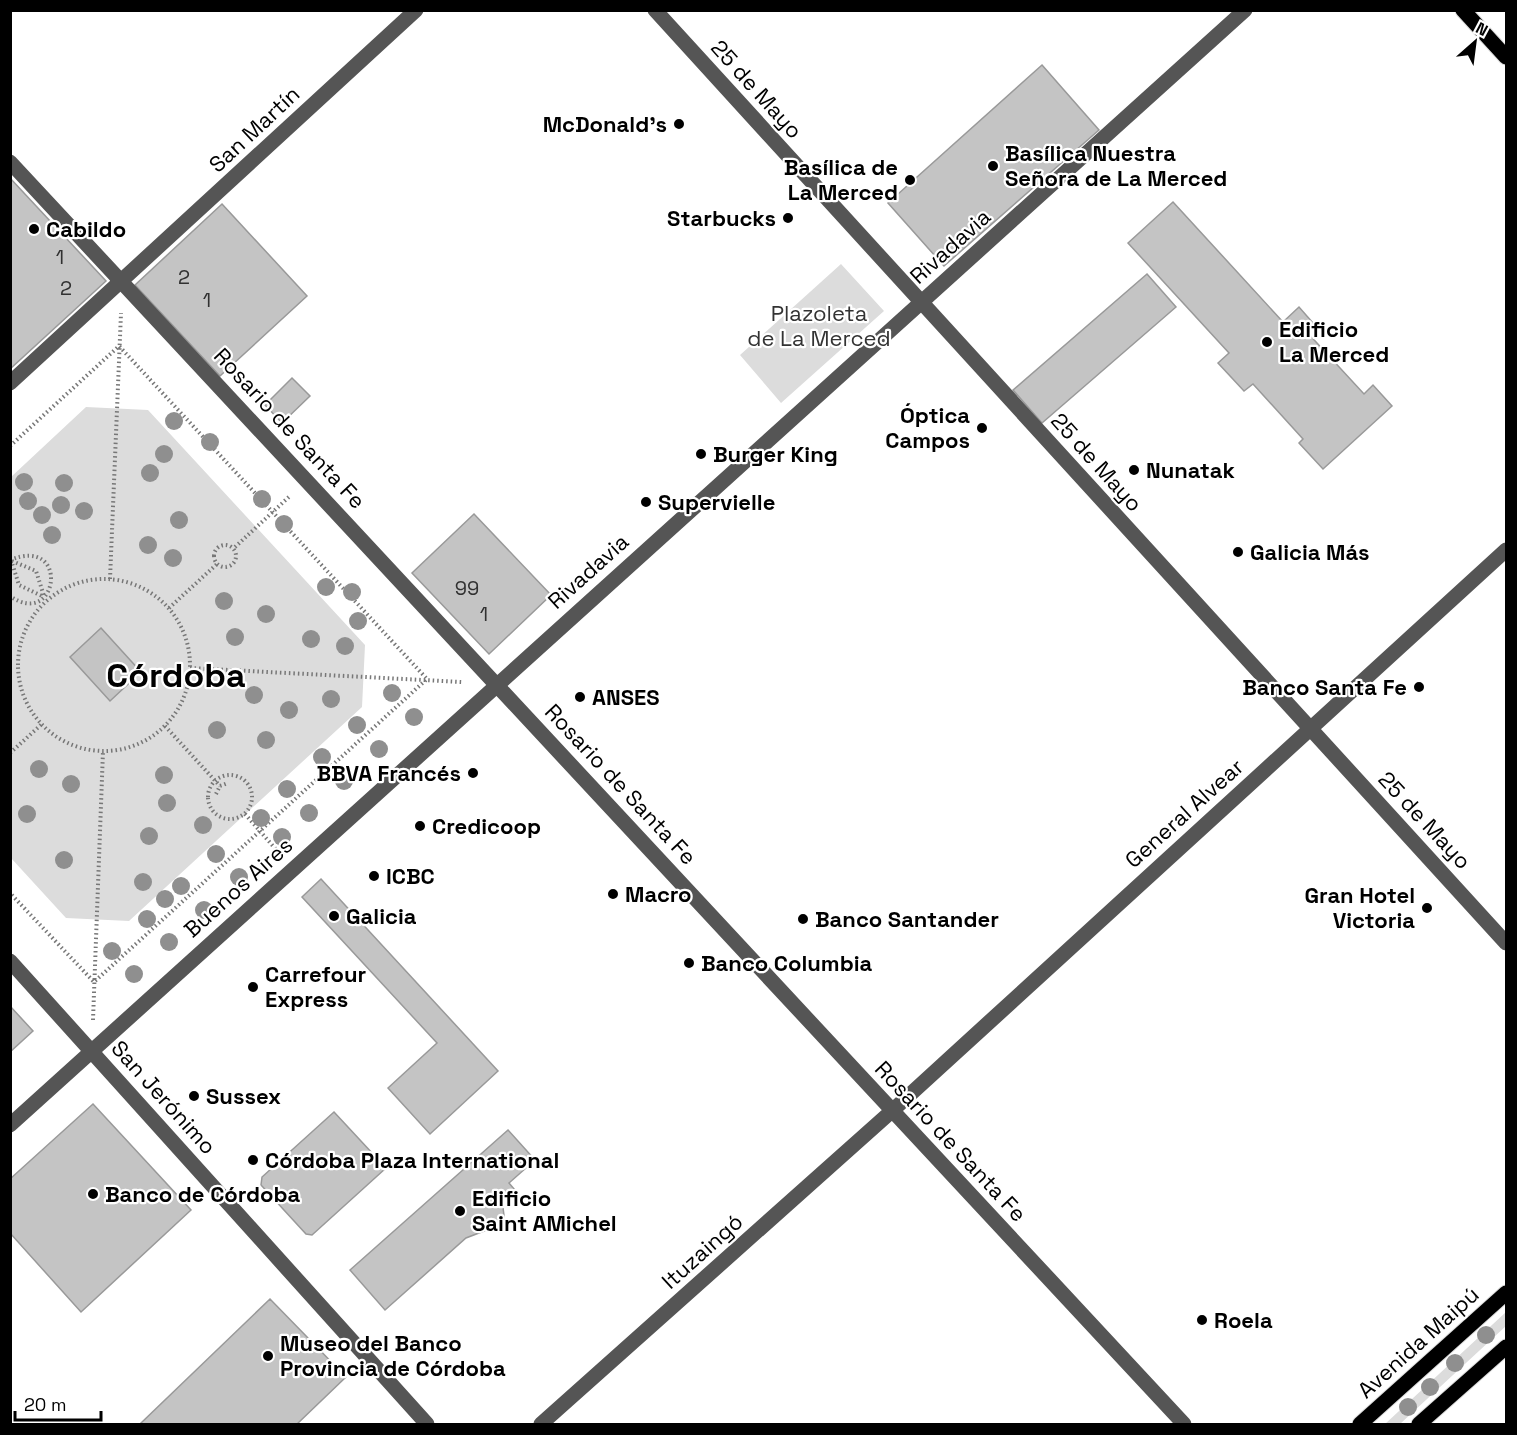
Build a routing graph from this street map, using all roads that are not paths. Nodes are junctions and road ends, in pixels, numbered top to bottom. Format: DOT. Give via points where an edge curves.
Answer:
graph roads {
  1 [pos="416,10"];
  2 [pos="655,10"];
  3 [pos="1245,10"];
  4 [pos="1463,10"];
  5 [pos="1506,57"];
  6 [pos="10,162"];
  7 [pos="122,281"];
  8 [pos="921,302"];
  9 [pos="10,383"];
  10 [pos="1506,550"];
  11 [pos="496,684"];
  12 [pos="1310,729"];
  13 [pos="1506,943"];
  14 [pos="10,961"];
  15 [pos="92,1050"];
  16 [pos="893,1110"];
  17 [pos="10,1125"];
  18 [pos="1506,1293"];
  19 [pos="1506,1347"];
  20 [pos="427,1425"];
  21 [pos="541,1425"];
  22 [pos="1184,1425"];
  23 [pos="1360,1425"];
  24 [pos="1419,1425"];
  1 -- 7 [label="street, San Martín"];
  2 -- 8 [label="street, 25 de Mayo"];
  3 -- 8 [label="street, Rivadavia"];
  4 -- 5 [label="main road"];
  6 -- 7 [label="street, Rosario de Santa Fe"];
  7 -- 9 [label="street, San Martín"];
  7 -- 11 [label="street, Rosario de Santa Fe"];
  8 -- 11 [label="street, Rivadavia"];
  8 -- 12 [label="street, 25 de Mayo"];
  10 -- 12 [label="street, General Alvear"];
  11 -- 15 [label="street, Buenos Aires"];
  11 -- 16 [label="street, Rosario de Santa Fe"];
  12 -- 13 [label="street, 25 de Mayo"];
  12 -- 16 [label="street, General Alvear"];
  14 -- 15 [label="street, San Jerónimo"];
  15 -- 17 [label="street, Buenos Aires"];
  15 -- 20 [label="street, San Jerónimo"];
  16 -- 21 [label="street, Ituzaingó"];
  16 -- 22 [label="street, Rosario de Santa Fe"];
  18 -- 23 [label="main road, Avenida Maipú"];
  19 -- 24 [label="main road"];
}
